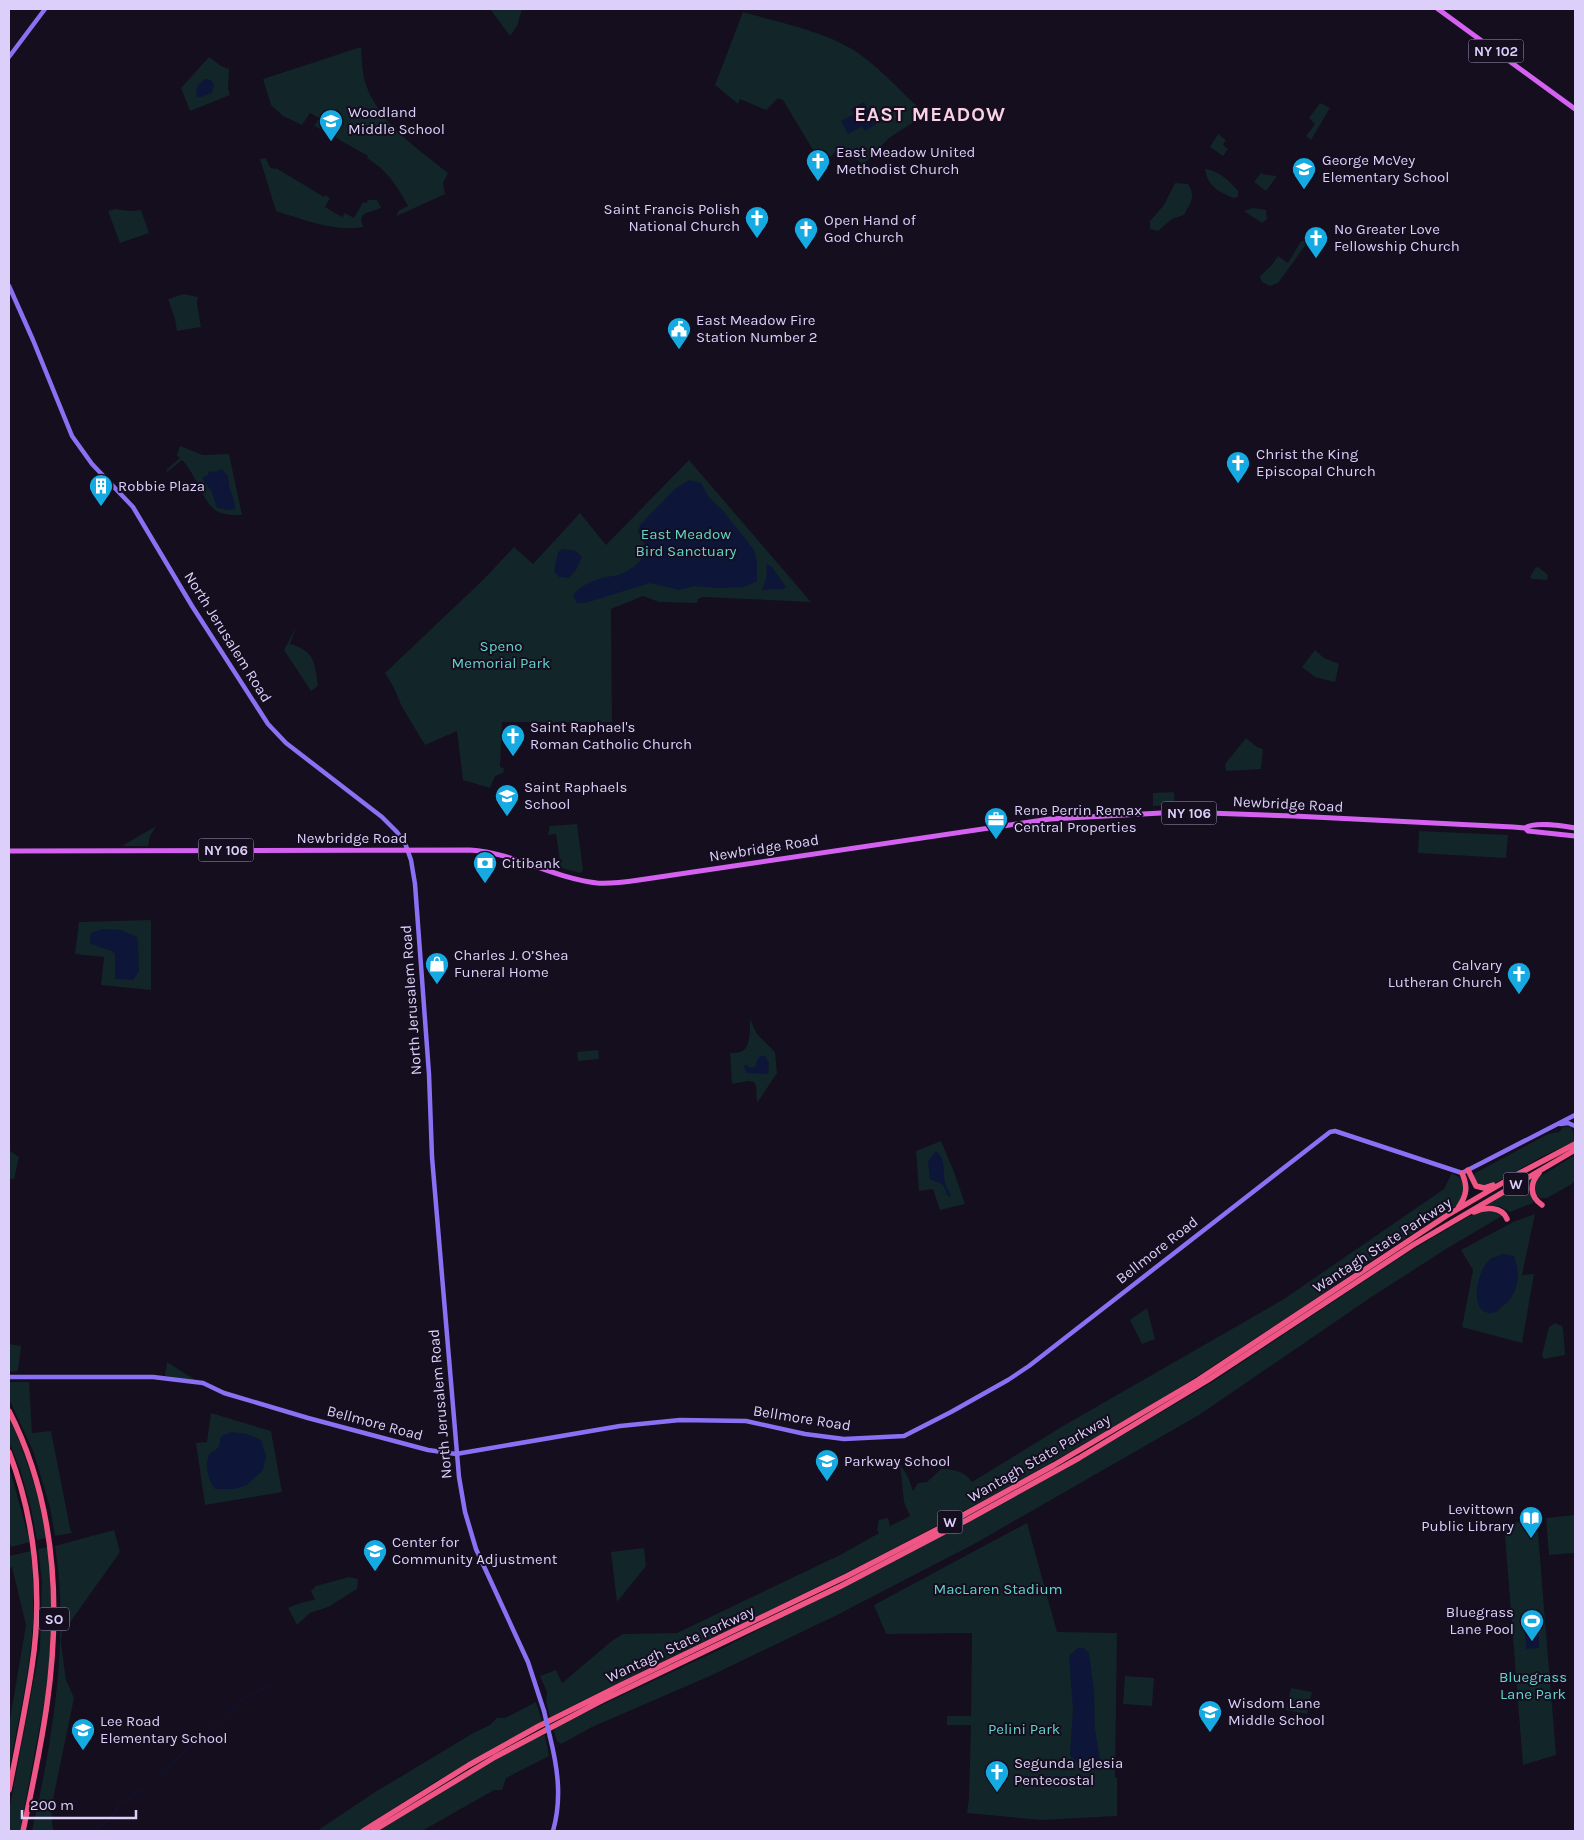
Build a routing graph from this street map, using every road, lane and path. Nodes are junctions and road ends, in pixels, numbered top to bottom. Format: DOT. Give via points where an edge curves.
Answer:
graph roads {
  1 [pos="45,9"];
  2 [pos="1438,9"];
  3 [pos="9,58"];
  4 [pos="1575,108"];
  5 [pos="9,286"];
  6 [pos="1525,828"];
  7 [pos="1575,828"];
  8 [pos="1575,836"];
  9 [pos="9,851"];
  10 [pos="408,851"];
  11 [pos="1575,1115"];
  12 [pos="1554,1125"];
  13 [pos="1575,1126"];
  14 [pos="1575,1144"];
  15 [pos="1575,1150"];
  16 [pos="1545,1167"];
  17 [pos="1465,1172"];
  18 [pos="1516,1175"];
  19 [pos="1542,1205"];
  20 [pos="1456,1211"];
  21 [pos="1458,1218"];
  22 [pos="1507,1219"];
  23 [pos="9,1377"];
  24 [pos="9,1411"];
  25 [pos="9,1452"];
  26 [pos="456,1454"];
  27 [pos="9,1790"];
  28 [pos="23,1831"];
  29 [pos="363,1831"];
  30 [pos="373,1831"];
  31 [pos="553,1831"];
  1 -- 3 [label="main road"];
  2 -- 4 [label="main road, NY 102"];
  5 -- 10 [label="main road, North Jerusalem Road" via="72,436 92,464 133,507 268,724 286,744 382,817"];
  6 -- 7 [label="main road, Newbridge Road / NY 106" via="1551,825"];
  6 -- 8 [label="main road, Newbridge Road / NY 106"];
  6 -- 10 [label="main road, Newbridge Road / NY 106" via="1180,812 1050,819 609,883 581,880 487,852"];
  9 -- 10 [label="main road, Newbridge Road / NY 106"];
  10 -- 26 [label="main road, North Jerusalem Road" via="415,884 432,1157"];
  11 -- 12 [label="main road"];
  12 -- 13 [label="main road" via="1565,1123"];
  12 -- 17 [label="main road"];
  14 -- 18 [label="highway, Wantagh State Parkway / W"];
  15 -- 16 [label="highway, Wantagh State Parkway / W"];
  16 -- 19 [label="highway" via="1532,1183 1534,1196"];
  16 -- 21 [label="highway, Wantagh State Parkway / W"];
  17 -- 18 [label="highway" via="1479,1188 1488,1188"];
  17 -- 20 [label="highway" via="1467,1191"];
  17 -- 26 [label="main road, Bellmore Road" via="1330,1132 1029,1366 952,1412 904,1436 844,1439 746,1421 680,1420 620,1426"];
  18 -- 20 [label="highway, Wantagh State Parkway / W"];
  20 -- 29 [label="highway, Wantagh State Parkway / W" via="1198,1380 1046,1470 847,1576 539,1726"];
  21 -- 22 [label="highway" via="1489,1209 1501,1210"];
  21 -- 30 [label="highway, Wantagh State Parkway / W" via="1208,1380 1079,1458 841,1586 601,1701 503,1753"];
  23 -- 26 [label="main road, Bellmore Road" via="153,1377 203,1383 308,1418 428,1450"];
  24 -- 28 [label="highway, SO" via="41,1497 51,1552 53,1587 53,1643 47,1705"];
  25 -- 27 [label="highway, SO" via="29,1521 37,1604 32,1665"];
  26 -- 31 [label="main road, North Jerusalem Road, bridge" via="462,1500 472,1538 528,1662 544,1711 559,1790"];
}
